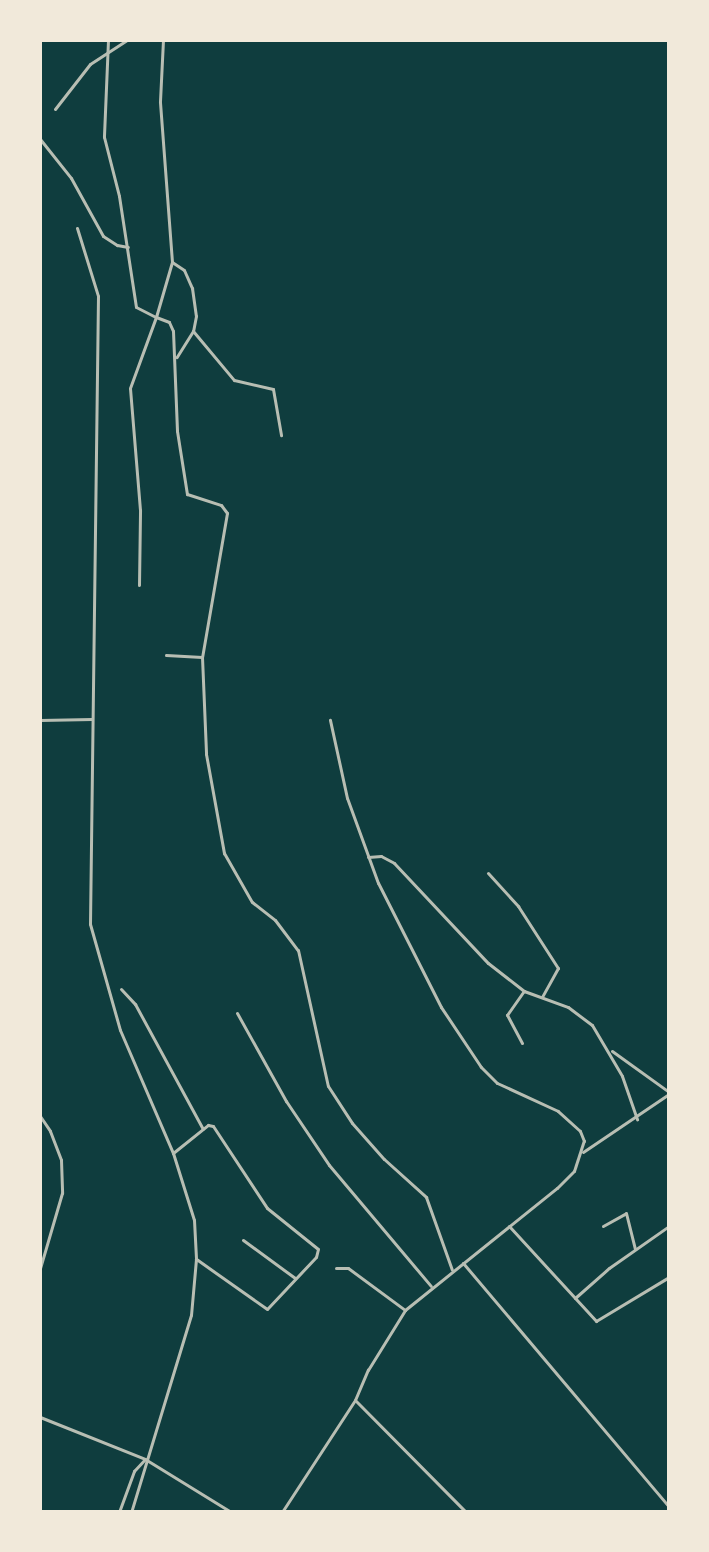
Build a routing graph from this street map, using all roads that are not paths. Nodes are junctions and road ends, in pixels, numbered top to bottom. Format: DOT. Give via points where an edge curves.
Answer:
graph roads {
  1 [pos="108,40"];
  2 [pos="127,40"];
  3 [pos="163,40"];
  4 [pos="109,49"];
  5 [pos="55,109"];
  6 [pos="40,139"];
  7 [pos="77,228"];
  8 [pos="128,247"];
  9 [pos="172,262"];
  10 [pos="156,317"];
  11 [pos="193,331"];
  12 [pos="177,357"];
  13 [pos="281,435"];
  14 [pos="139,585"];
  15 [pos="166,655"];
  16 [pos="202,657"];
  17 [pos="92,719"];
  18 [pos="40,720"];
  19 [pos="330,720"];
  20 [pos="368,857"];
  21 [pos="488,873"];
  22 [pos="121,989"];
  23 [pos="524,991"];
  24 [pos="542,997"];
  25 [pos="237,1013"];
  26 [pos="522,1043"];
  27 [pos="609,1049"];
  28 [pos="669,1093"];
  29 [pos="40,1116"];
  30 [pos="637,1119"];
  31 [pos="203,1129"];
  32 [pos="583,1152"];
  33 [pos="173,1153"];
  34 [pos="509,1226"];
  35 [pos="603,1226"];
  36 [pos="669,1226"];
  37 [pos="243,1240"];
  38 [pos="635,1249"];
  39 [pos="196,1259"];
  40 [pos="463,1263"];
  41 [pos="40,1268"];
  42 [pos="336,1268"];
  43 [pos="452,1270"];
  44 [pos="669,1277"];
  45 [pos="296,1279"];
  46 [pos="432,1286"];
  47 [pos="575,1298"];
  48 [pos="405,1310"];
  49 [pos="355,1400"];
  50 [pos="40,1417"];
  51 [pos="145,1459"];
  52 [pos="669,1507"];
  53 [pos="119,1512"];
  54 [pos="131,1512"];
  55 [pos="231,1512"];
  56 [pos="282,1512"];
  57 [pos="466,1512"];
  1 -- 4 [label="street"];
  2 -- 4 [label="street"];
  3 -- 9 [label="street" via="160,101"];
  4 -- 5 [label="street" via="90,64"];
  4 -- 8 [label="street" via="104,137"];
  6 -- 8 [label="street" via="71,178 103,236"];
  7 -- 17 [label="street" via="98,296"];
  8 -- 10 [label="street" via="136,307"];
  9 -- 10 [label="street"];
  9 -- 11 [label="street" via="184,270 192,288"];
  10 -- 12 [label="street" via="172,325"];
  10 -- 14 [label="street" via="130,388 140,510"];
  11 -- 12 [label="street"];
  11 -- 13 [label="street" via="234,380 273,389"];
  12 -- 16 [label="street" via="177,431 184,485 187,494 221,505 227,513"];
  15 -- 16 [label="street"];
  16 -- 43 [label="street" via="206,754 224,853 252,902 275,920 298,950 328,1086 352,1123 426,1197"];
  17 -- 18 [label="street"];
  17 -- 33 [label="street" via="90,924 120,1030"];
  19 -- 20 [label="street" via="347,798"];
  20 -- 23 [label="street" via="394,863 488,963"];
  20 -- 32 [label="street" via="441,1007 481,1067 497,1083 558,1111 580,1131"];
  21 -- 24 [label="street" via="518,906 558,968"];
  22 -- 31 [label="street" via="135,1004"];
  23 -- 24 [label="street"];
  23 -- 26 [label="street" via="507,1015"];
  24 -- 27 [label="street" via="592,1025"];
  25 -- 46 [label="street" via="329,1165"];
  27 -- 28 [label="street"];
  27 -- 30 [label="street"];
  28 -- 30 [label="street"];
  29 -- 41 [label="street" via="61,1160 62,1193"];
  30 -- 32 [label="street"];
  31 -- 33 [label="street"];
  31 -- 45 [label="street" via="216,1128 267,1208 314,1244 316,1257"];
  32 -- 34 [label="street" via="574,1171"];
  33 -- 39 [label="street" via="194,1220"];
  34 -- 40 [label="street"];
  34 -- 47 [label="street"];
  35 -- 38 [label="street" via="626,1213"];
  36 -- 38 [label="street"];
  37 -- 45 [label="street"];
  38 -- 47 [label="street"];
  39 -- 45 [label="street" via="267,1309"];
  39 -- 51 [label="street" via="191,1315"];
  40 -- 43 [label="street"];
  40 -- 52 [label="street"];
  42 -- 48 [label="street" via="348,1268"];
  43 -- 46 [label="street"];
  44 -- 47 [label="street" via="596,1321"];
  46 -- 48 [label="street"];
  48 -- 49 [label="street"];
  49 -- 56 [label="street"];
  49 -- 57 [label="street"];
  50 -- 51 [label="street"];
  51 -- 53 [label="street" via="134,1471"];
  51 -- 54 [label="street" via="146,1474"];
  51 -- 55 [label="street"];
}
